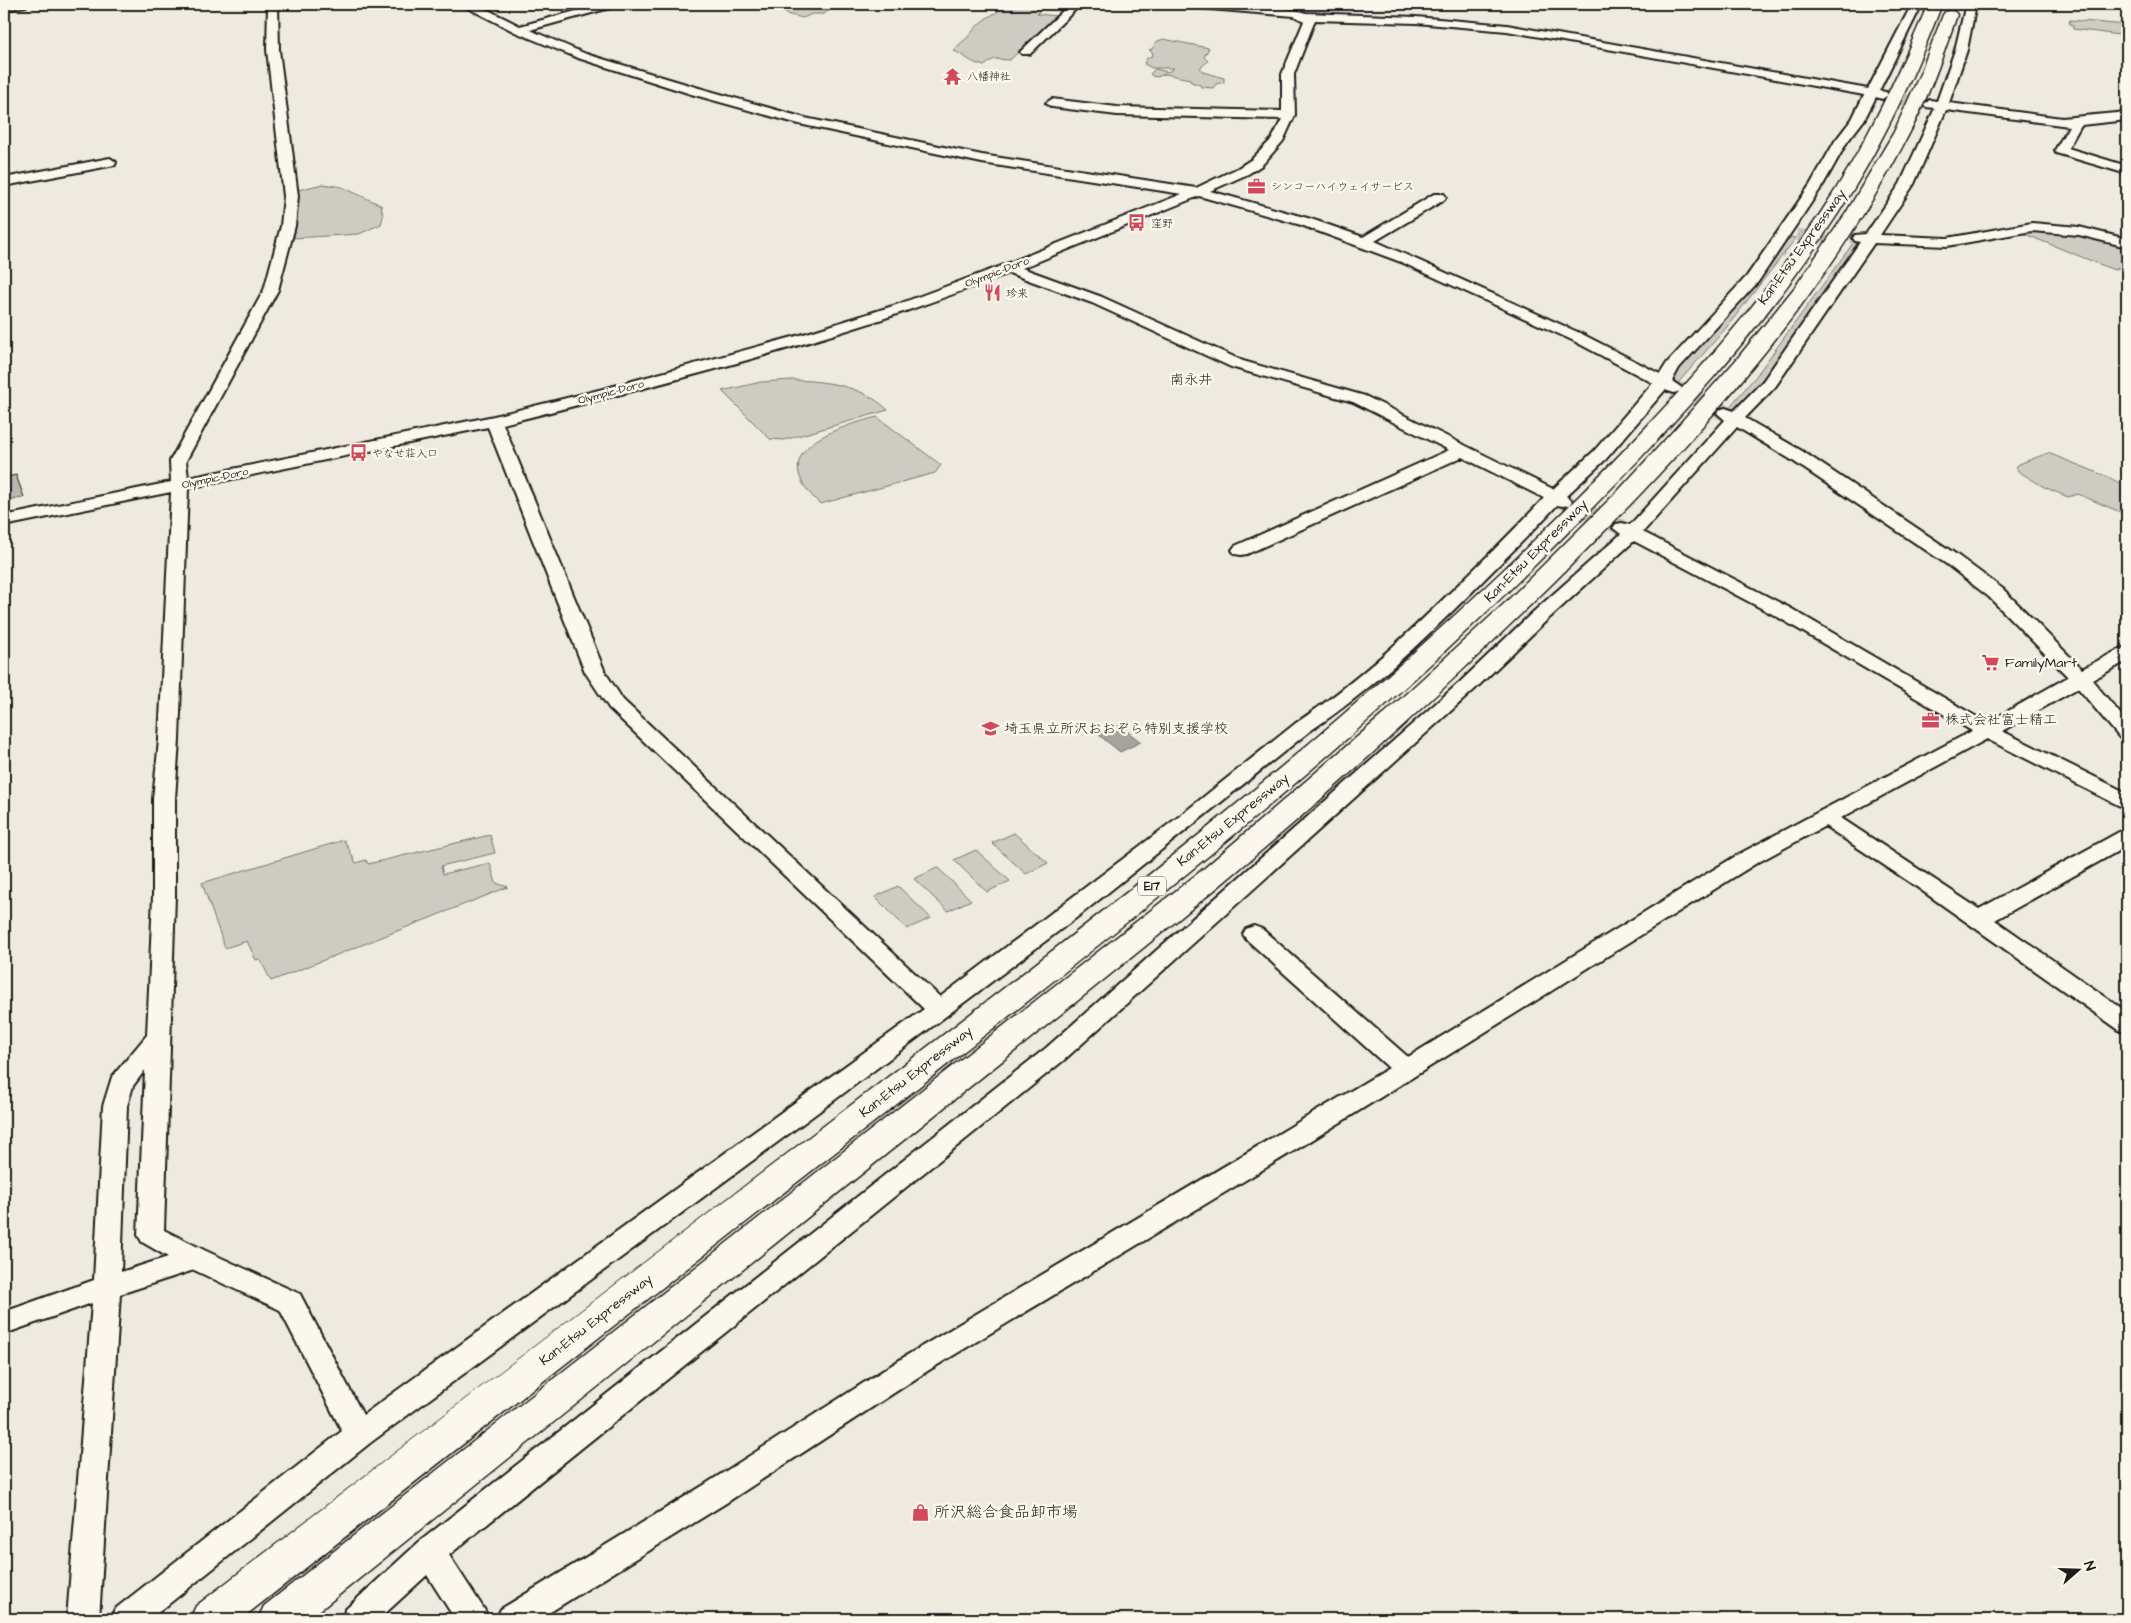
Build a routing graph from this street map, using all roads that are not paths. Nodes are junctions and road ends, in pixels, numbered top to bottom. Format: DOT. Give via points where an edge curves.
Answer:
graph roads {
  1 [pos="22,4"];
  2 [pos="273,4"];
  3 [pos="468,4"];
  4 [pos="614,4"];
  5 [pos="1076,4"];
  6 [pos="1186,4"];
  7 [pos="1917,4"];
  8 [pos="1934,4"];
  9 [pos="1953,4"];
  10 [pos="1971,4"];
  11 [pos="4,7"];
  12 [pos="1305,16"];
  13 [pos="519,30"];
  14 [pos="1026,52"];
  15 [pos="1877,94"];
  16 [pos="1052,103"];
  17 [pos="1936,105"];
  18 [pos="1289,115"];
  19 [pos="2127,116"];
  20 [pos="2077,122"];
  21 [pos="110,162"];
  22 [pos="2127,170"];
  23 [pos="4,182"];
  24 [pos="1198,192"];
  25 [pos="1438,197"];
  26 [pos="1782,233"];
  27 [pos="1797,236"];
  28 [pos="1854,238"];
  29 [pos="1870,240"];
  30 [pos="1364,242"];
  31 [pos="2127,242"];
  32 [pos="1010,268"];
  33 [pos="1668,385"];
  34 [pos="1730,416"];
  35 [pos="494,421"];
  36 [pos="1461,451"];
  37 [pos="180,485"];
  38 [pos="1559,499"];
  39 [pos="4,521"];
  40 [pos="1627,530"];
  41 [pos="1242,550"];
  42 [pos="2127,653"];
  43 [pos="2080,678"];
  44 [pos="1987,731"];
  45 [pos="2127,734"];
  46 [pos="2127,801"];
  47 [pos="1825,817"];
  48 [pos="2127,837"];
  49 [pos="1978,920"];
  50 [pos="1254,934"];
  51 [pos="939,1009"];
  52 [pos="2127,1024"];
  53 [pos="159,1037"];
  54 [pos="1406,1069"];
  55 [pos="196,1260"];
  56 [pos="108,1287"];
  57 [pos="4,1323"];
  58 [pos="359,1436"];
  59 [pos="417,1508"];
  60 [pos="430,1552"];
  61 [pos="83,1619"];
  62 [pos="126,1619"];
  63 [pos="210,1619"];
  64 [pos="278,1619"];
  65 [pos="293,1619"];
  66 [pos="356,1619"];
  67 [pos="473,1619"];
  68 [pos="512,1619"];
  1 -- 11 [label="street"];
  2 -- 37 [label="street" via="274,50 292,196 288,226 271,290 178,461"];
  3 -- 13 [label="street"];
  4 -- 13 [label="street"];
  5 -- 14 [label="street"];
  6 -- 12 [label="street"];
  7 -- 15 [label="street"];
  8 -- 63 [label="highway, Kan-Etsu Expressway / E17" via="1883,121 1855,173 1780,280 1694,387 1557,533 1490,598 1254,803 1008,1001"];
  9 -- 59 [label="highway, Kan-Etsu Expressway / E17" via="1933,62 1902,132 1863,201 1753,354 1651,470 1467,654 1211,878"];
  10 -- 17 [label="street" via="1961,50"];
  12 -- 15 [label="street" via="1507,28"];
  12 -- 18 [label="street" via="1310,20 1288,74"];
  13 -- 24 [label="street" via="622,70 845,131 982,159"];
  15 -- 26 [label="street" via="1841,141 1816,185"];
  16 -- 18 [label="street" via="1117,111"];
  17 -- 20 [label="street"];
  17 -- 29 [label="street" via="1907,184"];
  18 -- 24 [label="street, Olympic-Doro" via="1277,141 1257,162"];
  19 -- 20 [label="street"];
  20 -- 22 [label="street" via="2061,150"];
  21 -- 23 [label="street"];
  24 -- 30 [label="street"];
  24 -- 32 [label="street, Olympic-Doro"];
  25 -- 30 [label="street"];
  26 -- 27 [label="street"];
  26 -- 33 [label="street" via="1753,279 1674,366"];
  28 -- 29 [label="street"];
  29 -- 31 [label="street" via="1946,242 2032,227 2079,231"];
  29 -- 34 [label="street" via="1769,384"];
  30 -- 33 [label="street" via="1526,313"];
  32 -- 35 [label="street, Olympic-Doro" via="809,337 674,376"];
  32 -- 36 [label="street" via="1097,300 1237,364 1359,399"];
  33 -- 38 [label="street"];
  34 -- 40 [label="street"];
  34 -- 43 [label="street" via="1813,466 1951,559 1996,593"];
  35 -- 37 [label="street, Olympic-Doro"];
  35 -- 51 [label="street" via="595,672 616,704"];
  36 -- 38 [label="street"];
  36 -- 41 [label="street"];
  37 -- 39 [label="street, Olympic-Doro"];
  37 -- 53 [label="street" via="164,799"];
  38 -- 51 [label="street" via="1371,676 1133,864"];
  40 -- 44 [label="street" via="1783,612"];
  40 -- 60 [label="street" via="1467,686 1055,1054"];
  42 -- 43 [label="street"];
  43 -- 44 [label="street"];
  43 -- 45 [label="street"];
  44 -- 46 [label="street"];
  44 -- 47 [label="street"];
  47 -- 49 [label="street"];
  47 -- 54 [label="street" via="1746,859"];
  48 -- 49 [label="street"];
  49 -- 52 [label="street"];
  50 -- 54 [label="street"];
  51 -- 58 [label="street"];
  53 -- 55 [label="street" via="151,1235"];
  53 -- 56 [label="street" via="121,1083 115,1106"];
  54 -- 68 [label="street" via="920,1362"];
  55 -- 56 [label="street"];
  55 -- 58 [label="street" via="290,1302"];
  56 -- 57 [label="street"];
  56 -- 61 [label="street"];
  58 -- 62 [label="street"];
  59 -- 64 [label="highway, Kan-Etsu Expressway / E17"];
  59 -- 65 [label="highway"];
  60 -- 66 [label="street"];
  60 -- 67 [label="street"];
}
